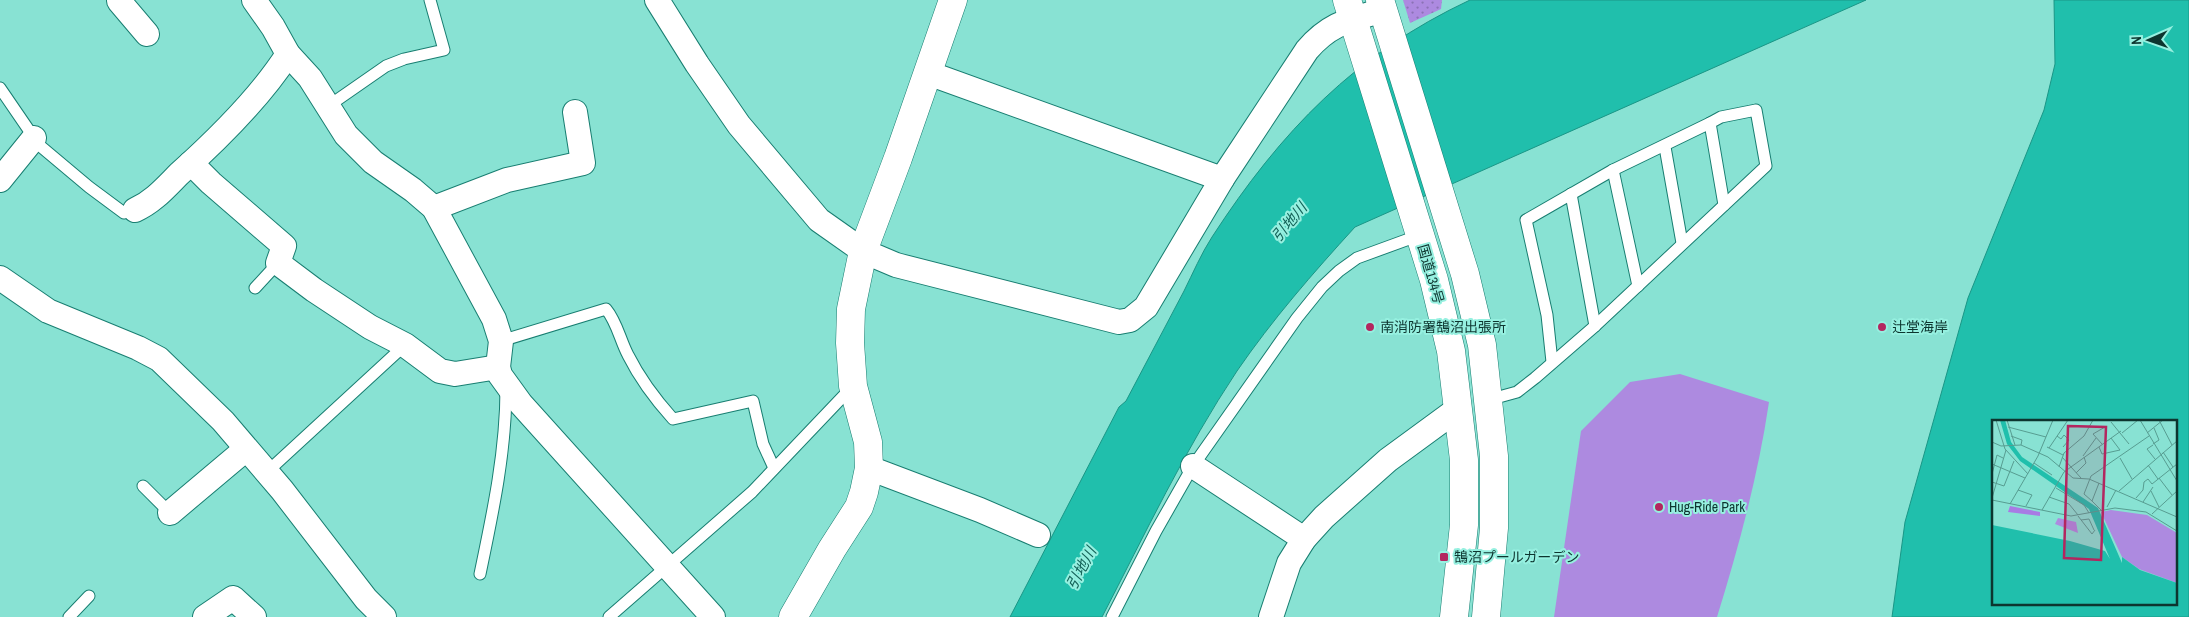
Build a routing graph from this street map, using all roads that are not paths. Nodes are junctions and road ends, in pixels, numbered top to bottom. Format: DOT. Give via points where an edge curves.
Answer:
graph roads {
  1 [pos="120,0"];
  2 [pos="254,0"];
  3 [pos="430,0"];
  4 [pos="657,0"];
  5 [pos="953,0"];
  6 [pos="1350,10"];
  7 [pos="1384,14"];
  8 [pos="147,34"];
  9 [pos="288,54"];
  10 [pos="928,73"];
  11 [pos="0,88"];
  12 [pos="327,106"];
  13 [pos="575,112"];
  14 [pos="1710,123"];
  15 [pos="34,138"];
  16 [pos="1665,147"];
  17 [pos="191,163"];
  18 [pos="1614,170"];
  19 [pos="1222,179"];
  20 [pos="0,180"];
  21 [pos="1570,194"];
  22 [pos="1724,205"];
  23 [pos="434,208"];
  24 [pos="135,210"];
  25 [pos="1420,236"];
  26 [pos="1682,243"];
  27 [pos="863,251"];
  28 [pos="278,262"];
  29 [pos="0,278"];
  30 [pos="1638,286"];
  31 [pos="255,288"];
  32 [pos="1595,326"];
  33 [pos="501,341"];
  34 [pos="406,345"];
  35 [pos="1552,362"];
  36 [pos="502,375"];
  37 [pos="853,386"];
  38 [pos="1488,400"];
  39 [pos="1459,408"];
  40 [pos="246,449"];
  41 [pos="1193,466"];
  42 [pos="774,468"];
  43 [pos="869,468"];
  44 [pos="267,472"];
  45 [pos="143,486"];
  46 [pos="170,513"];
  47 [pos="1038,535"];
  48 [pos="1304,539"];
  49 [pos="668,567"];
  50 [pos="480,574"];
  51 [pos="89,596"];
  52 [pos="69,617"];
  53 [pos="206,617"];
  54 [pos="254,617"];
  55 [pos="384,617"];
  56 [pos="609,617"];
  57 [pos="712,617"];
  58 [pos="793,617"];
  59 [pos="1112,617"];
  60 [pos="1271,617"];
  61 [pos="1454,617"];
  62 [pos="1486,617"];
  1 -- 8 [label="street"];
  2 -- 9 [label="street"];
  3 -- 12 [label="lane" via="444,50 404,58 386,66"];
  4 -- 27 [label="street" via="739,125 788,185 819,220"];
  5 -- 10 [label="main road"];
  6 -- 7 [label="street"];
  6 -- 19 [label="street" via="1307,50"];
  6 -- 25 [label="main road, 国道134号"];
  7 -- 38 [label="main road" via="1469,292 1482,345"];
  9 -- 12 [label="street" via="310,78"];
  9 -- 17 [label="street" via="275,75"];
  10 -- 19 [label="street"];
  10 -- 27 [label="main road"];
  11 -- 15 [label="lane"];
  12 -- 23 [label="street" via="361,152"];
  13 -- 23 [label="street" via="583,164 507,180"];
  14 -- 16 [label="lane"];
  14 -- 22 [label="lane"];
  14 -- 22 [label="lane" via="1721,116 1756,110 1766,166"];
  15 -- 20 [label="street"];
  15 -- 24 [label="lane" via="52,157 124,213"];
  16 -- 18 [label="lane"];
  16 -- 26 [label="lane"];
  17 -- 24 [label="street" via="156,198"];
  17 -- 28 [label="street" via="284,246"];
  18 -- 21 [label="lane"];
  18 -- 30 [label="lane"];
  19 -- 27 [label="street" via="1146,307 1130,320 1119,322 896,265"];
  21 -- 32 [label="lane"];
  21 -- 35 [label="lane" via="1526,220 1547,315"];
  22 -- 26 [label="lane"];
  23 -- 33 [label="street" via="494,319"];
  25 -- 39 [label="main road, 国道134号" via="1452,351"];
  25 -- 41 [label="lane" via="1357,258 1322,287"];
  26 -- 30 [label="lane"];
  27 -- 37 [label="main road" via="851,309"];
  28 -- 31 [label="lane"];
  28 -- 34 [label="street" via="370,328"];
  29 -- 40 [label="street" via="48,312 159,359 223,421"];
  30 -- 32 [label="lane"];
  32 -- 35 [label="lane"];
  33 -- 36 [label="street"];
  33 -- 42 [label="lane" via="606,309 612,315 641,379 673,420 753,400 763,444"];
  34 -- 36 [label="street" via="440,371"];
  34 -- 44 [label="lane"];
  35 -- 38 [label="lane" via="1517,392"];
  36 -- 49 [label="street" via="521,404"];
  36 -- 50 [label="lane" via="503,447"];
  37 -- 42 [label="lane"];
  37 -- 43 [label="main road" via="868,442"];
  38 -- 62 [label="main road" via="1494,456 1494,528"];
  39 -- 48 [label="street" via="1388,460"];
  39 -- 61 [label="main road, 国道134号" via="1464,460 1464,525"];
  40 -- 44 [label="street"];
  40 -- 46 [label="street"];
  41 -- 48 [label="street"];
  41 -- 59 [label="lane"];
  42 -- 49 [label="lane"];
  43 -- 47 [label="street"];
  43 -- 58 [label="main road" via="859,507"];
  44 -- 55 [label="street" via="366,599"];
  45 -- 46 [label="lane"];
  48 -- 60 [label="street" via="1289,563"];
  49 -- 56 [label="lane"];
  49 -- 57 [label="street"];
  51 -- 52 [label="lane"];
  53 -- 54 [label="street" via="233,598"];
}
